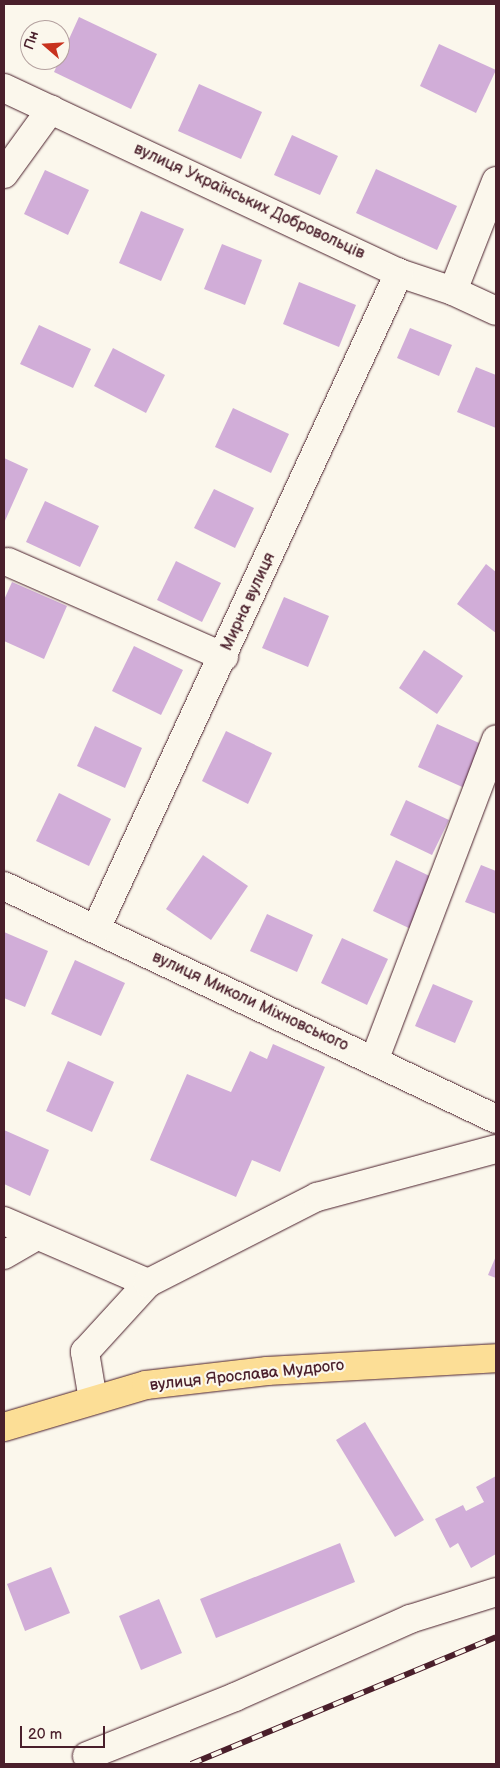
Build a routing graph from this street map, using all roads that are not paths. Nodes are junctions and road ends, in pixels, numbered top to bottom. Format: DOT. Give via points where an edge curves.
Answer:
graph roads {
  1 [pos="4,88"];
  2 [pos="51,109"];
  3 [pos="4,174"];
  4 [pos="496,181"];
  5 [pos="399,273"];
  6 [pos="453,291"];
  7 [pos="496,311"];
  8 [pos="8,562"];
  9 [pos="224,657"];
  10 [pos="496,738"];
  11 [pos="4,886"];
  12 [pos="96,929"];
  13 [pos="374,1061"];
  14 [pos="496,1119"];
  15 [pos="496,1149"];
  16 [pos="4,1221"];
  17 [pos="37,1236"];
  18 [pos="4,1255"];
  19 [pos="148,1283"];
  20 [pos="496,1358"];
  21 [pos="94,1400"];
  22 [pos="4,1427"];
  23 [pos="496,1592"];
  24 [pos="87,1756"];
  1 -- 2 [label="street, вулиця Українських Добровольців"];
  2 -- 3 [label="street"];
  2 -- 5 [label="street, вулиця Українських Добровольців"];
  4 -- 6 [label="street"];
  5 -- 6 [label="street, вулиця Українських Добровольців"];
  5 -- 9 [label="street, Мирна вулиця"];
  6 -- 7 [label="street, вулиця Українських Добровольців"];
  8 -- 9 [label="street"];
  9 -- 12 [label="street, Мирна вулиця"];
  10 -- 13 [label="street"];
  11 -- 12 [label="street, вулиця Миколи Міхновського"];
  12 -- 13 [label="street, вулиця Миколи Міхновського"];
  13 -- 14 [label="street, вулиця Миколи Міхновського"];
  15 -- 19 [label="street" via="317,1197"];
  16 -- 17 [label="street"];
  17 -- 18 [label="street"];
  17 -- 19 [label="street"];
  19 -- 21 [label="street" via="85,1352"];
  20 -- 21 [label="highway, вулиця Ярослава Мудрого" via="267,1371 146,1386"];
  21 -- 22 [label="highway, вулиця Ярослава Мудрого"];
  23 -- 24 [label="street" via="410,1619 235,1697"];
}
